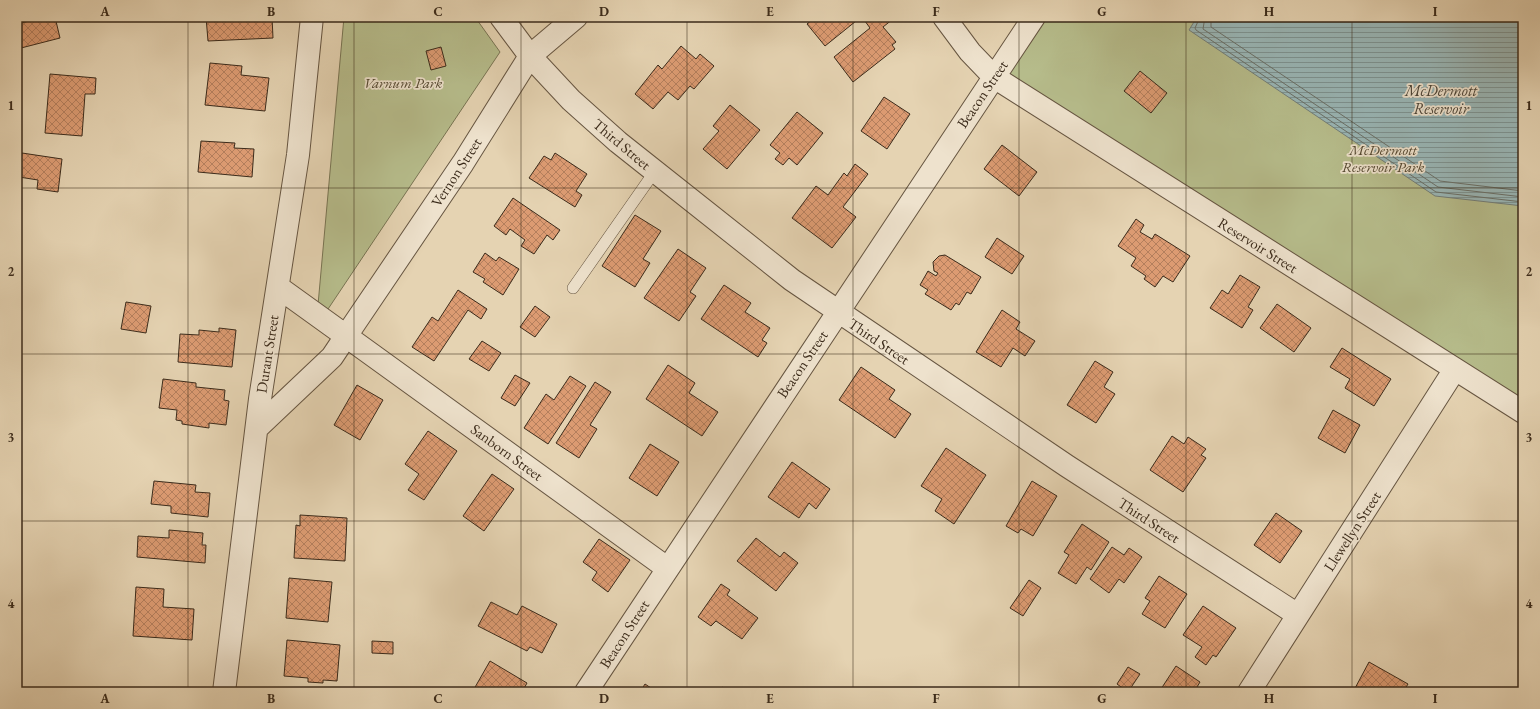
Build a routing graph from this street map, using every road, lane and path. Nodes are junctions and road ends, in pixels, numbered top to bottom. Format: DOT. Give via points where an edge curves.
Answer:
graph roads {
  1 [pos="312,17"];
  2 [pos="501,17"];
  3 [pos="576,17"];
  4 [pos="944,17"];
  5 [pos="1034,17"];
  6 [pos="530,56"];
  7 [pos="994,77"];
  8 [pos="655,171"];
  9 [pos="278,287"];
  10 [pos="573,288"];
  11 [pos="837,312"];
  12 [pos="346,336"];
  13 [pos="1455,369"];
  14 [pos="1523,412"];
  15 [pos="257,428"];
  16 [pos="667,568"];
  17 [pos="1298,616"];
  18 [pos="224,692"];
  19 [pos="586,692"];
  20 [pos="1249,692"];
  1 -- 9 [label="street, Durant Street" via="298,155"];
  2 -- 6 [label="street, Third Street"];
  3 -- 6 [label="street, Vernon Street"];
  4 -- 7 [label="street, Reservoir Street" via="970,52"];
  5 -- 7 [label="street, Beacon Street"];
  6 -- 8 [label="street, Third Street" via="571,100"];
  6 -- 12 [label="street, Vernon Street" via="463,163"];
  7 -- 11 [label="street, Beacon Street"];
  7 -- 13 [label="street, Reservoir Street"];
  8 -- 10 [label="lane"];
  8 -- 11 [label="street, Third Street" via="792,280"];
  9 -- 12 [label="street"];
  9 -- 15 [label="street, Durant Street"];
  11 -- 16 [label="street, Beacon Street"];
  11 -- 17 [label="street, Third Street"];
  12 -- 15 [label="street, Vernon Street" via="332,357"];
  12 -- 16 [label="street, Sanborn Street"];
  13 -- 14 [label="street, Reservoir Street"];
  13 -- 17 [label="street, Llewellyn Street"];
  15 -- 18 [label="street, Durant Street"];
  16 -- 19 [label="street, Beacon Street"];
  17 -- 20 [label="street, Llewellyn Street"];
}
